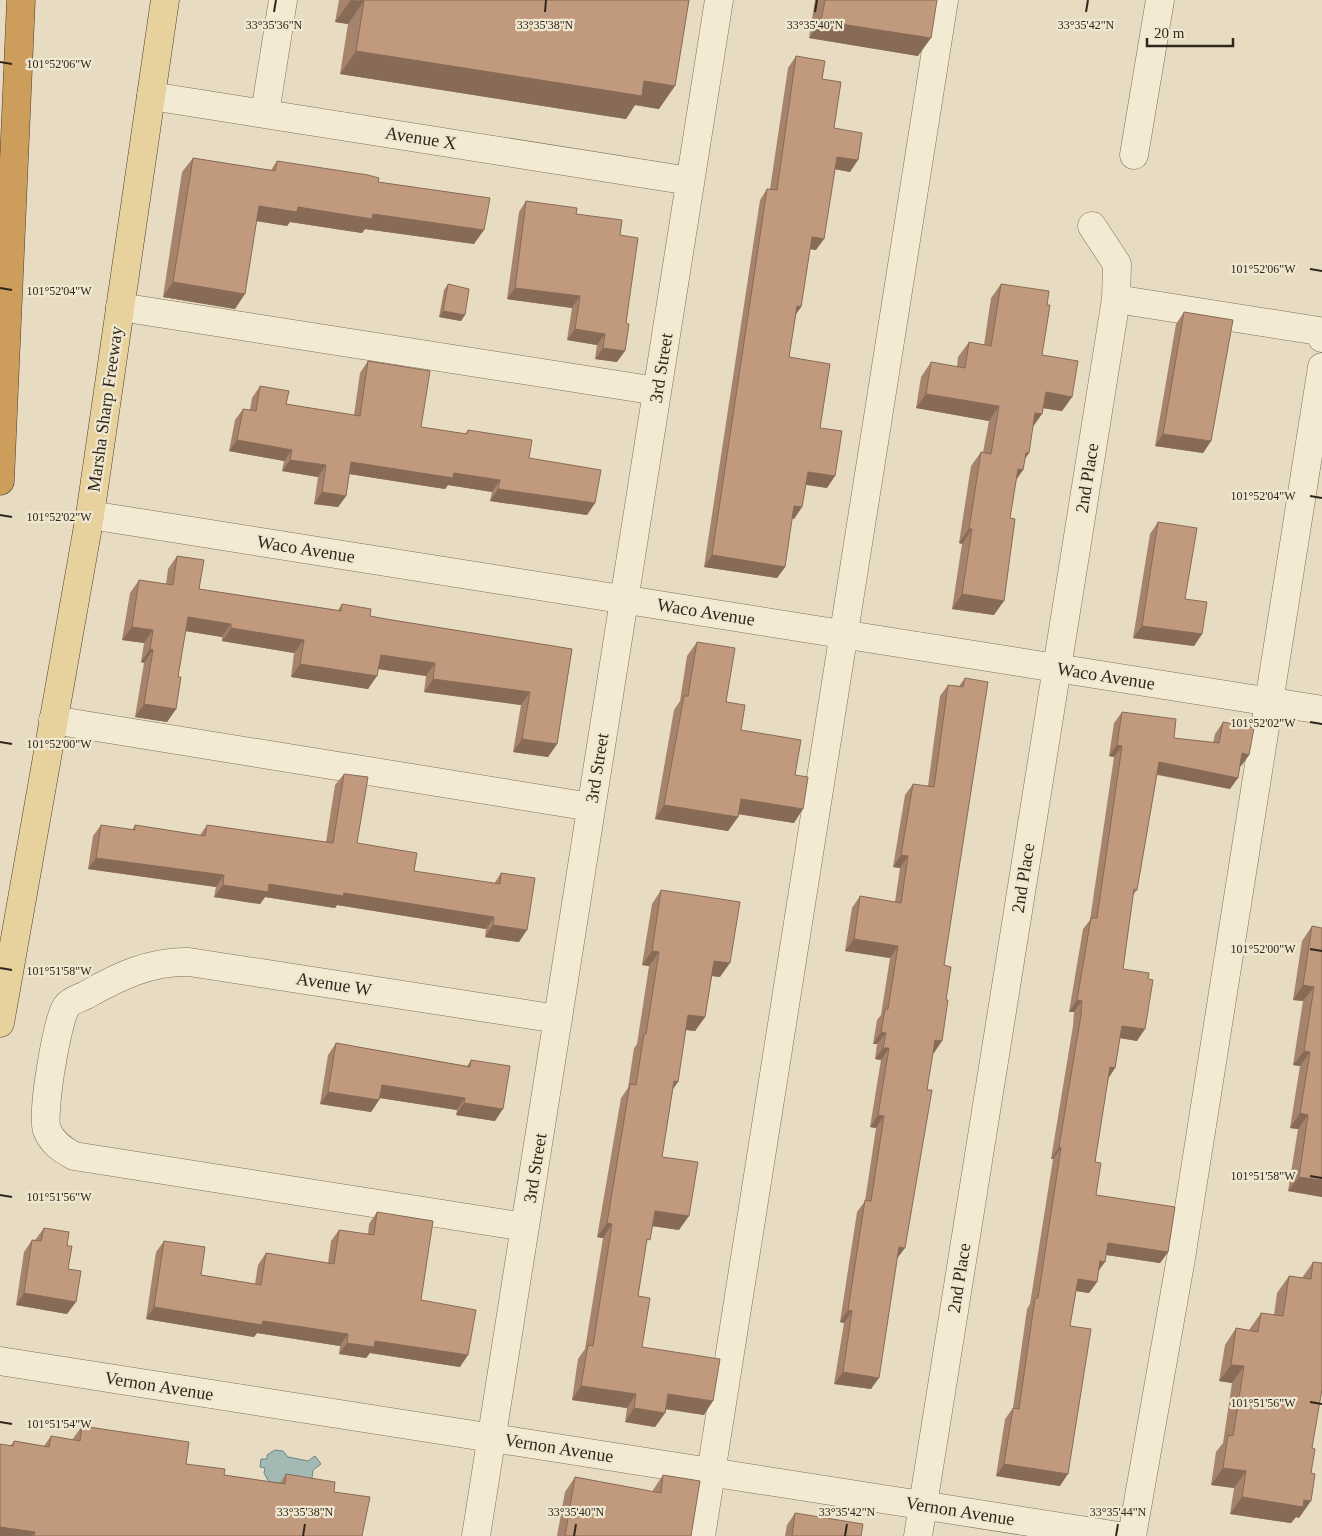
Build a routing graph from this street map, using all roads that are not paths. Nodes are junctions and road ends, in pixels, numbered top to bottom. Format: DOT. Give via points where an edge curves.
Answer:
graph roads {
  1 [pos="20,0"];
  2 [pos="165,0"];
  3 [pos="283,0"];
  4 [pos="719,0"];
  5 [pos="944,0"];
  6 [pos="1160,0"];
  7 [pos="151,96"];
  8 [pos="265,113"];
  9 [pos="0,131"];
  10 [pos="1134,155"];
  11 [pos="690,181"];
  12 [pos="1092,226"];
  13 [pos="1116,299"];
  14 [pos="120,307"];
  15 [pos="1322,338"];
  16 [pos="1322,367"];
  17 [pos="657,391"];
  18 [pos="0,481"];
  19 [pos="90,515"];
  20 [pos="624,599"];
  21 [pos="844,634"];
  22 [pos="1056,668"];
  23 [pos="1269,701"];
  24 [pos="1322,710"];
  25 [pos="53,720"];
  26 [pos="591,807"];
  27 [pos="558,1019"];
  28 [pos="0,1023"];
  29 [pos="525,1227"];
  30 [pos="0,1361"];
  31 [pos="492,1438"];
  32 [pos="711,1472"];
  33 [pos="923,1505"];
  34 [pos="476,1536"];
  35 [pos="701,1536"];
  36 [pos="918,1536"];
  37 [pos="1119,1536"];
  38 [pos="1132,1536"];
  1 -- 9 [label="highway"];
  1 -- 18 [label="highway"];
  2 -- 7 [label="main road, Marsha Sharp Freeway"];
  3 -- 8 [label="street"];
  4 -- 11 [label="street, 3rd Street"];
  5 -- 21 [label="street"];
  6 -- 10 [label="street"];
  7 -- 8 [label="street, Avenue X"];
  7 -- 14 [label="main road, Marsha Sharp Freeway"];
  8 -- 11 [label="street, Avenue X"];
  11 -- 17 [label="street, 3rd Street"];
  12 -- 13 [label="street, 2nd Place" via="1118,264"];
  13 -- 15 [label="street" via="1319,331"];
  13 -- 22 [label="street, 2nd Place"];
  14 -- 17 [label="street"];
  14 -- 19 [label="main road, Marsha Sharp Freeway"];
  16 -- 23 [label="street"];
  17 -- 20 [label="street, 3rd Street"];
  19 -- 20 [label="street, Waco Avenue"];
  19 -- 25 [label="main road, Marsha Sharp Freeway"];
  20 -- 21 [label="street, Waco Avenue"];
  20 -- 26 [label="street, 3rd Street"];
  21 -- 22 [label="street, Waco Avenue"];
  21 -- 32 [label="street"];
  22 -- 23 [label="street, Waco Avenue"];
  22 -- 33 [label="street, 2nd Place"];
  23 -- 24 [label="street, Waco Avenue"];
  23 -- 38 [label="street" via="1181,1258"];
  25 -- 26 [label="street"];
  25 -- 28 [label="main road, Marsha Sharp Freeway"];
  26 -- 27 [label="street, 3rd Street"];
  27 -- 29 [label="street, 3rd Street"];
  27 -- 29 [label="street, Avenue W" via="170,961 149,965 112,980 67,1005 59,1024 45,1116 47,1130 54,1142 74,1156"];
  29 -- 31 [label="street, 3rd Street"];
  30 -- 31 [label="street, Vernon Avenue"];
  31 -- 32 [label="street, Vernon Avenue"];
  31 -- 34 [label="street, 3rd Street"];
  32 -- 33 [label="street, Vernon Avenue"];
  32 -- 35 [label="street"];
  33 -- 36 [label="street, 2nd Place"];
  33 -- 37 [label="street, Vernon Avenue"];
}
